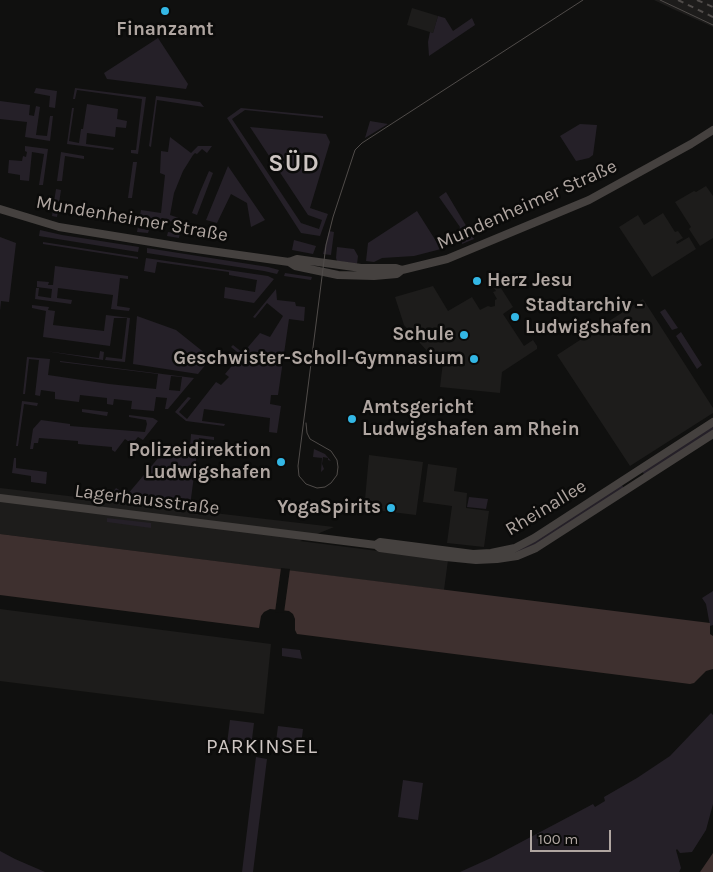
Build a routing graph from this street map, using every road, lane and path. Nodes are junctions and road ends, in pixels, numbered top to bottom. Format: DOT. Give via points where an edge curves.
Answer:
graph roads {
  1 [pos="713,130"];
  2 [pos="0,210"];
  3 [pos="713,422"];
  4 [pos="713,434"];
  5 [pos="0,498"];
  6 [pos="290,535"];
  7 [pos="446,554"];
  1 -- 2 [label="street, Mundenheimer Straße" via="586,201 454,257 397,274 338,274 289,262 59,227"];
  3 -- 7 [label="street, Rheinallee" via="520,546 485,554"];
  4 -- 7 [label="street, Rheinallee" via="532,551 497,560 473,560"];
  5 -- 6 [label="street, Lagerhausstraße"];
  6 -- 7 [label="street, Rheinallee"];
}
